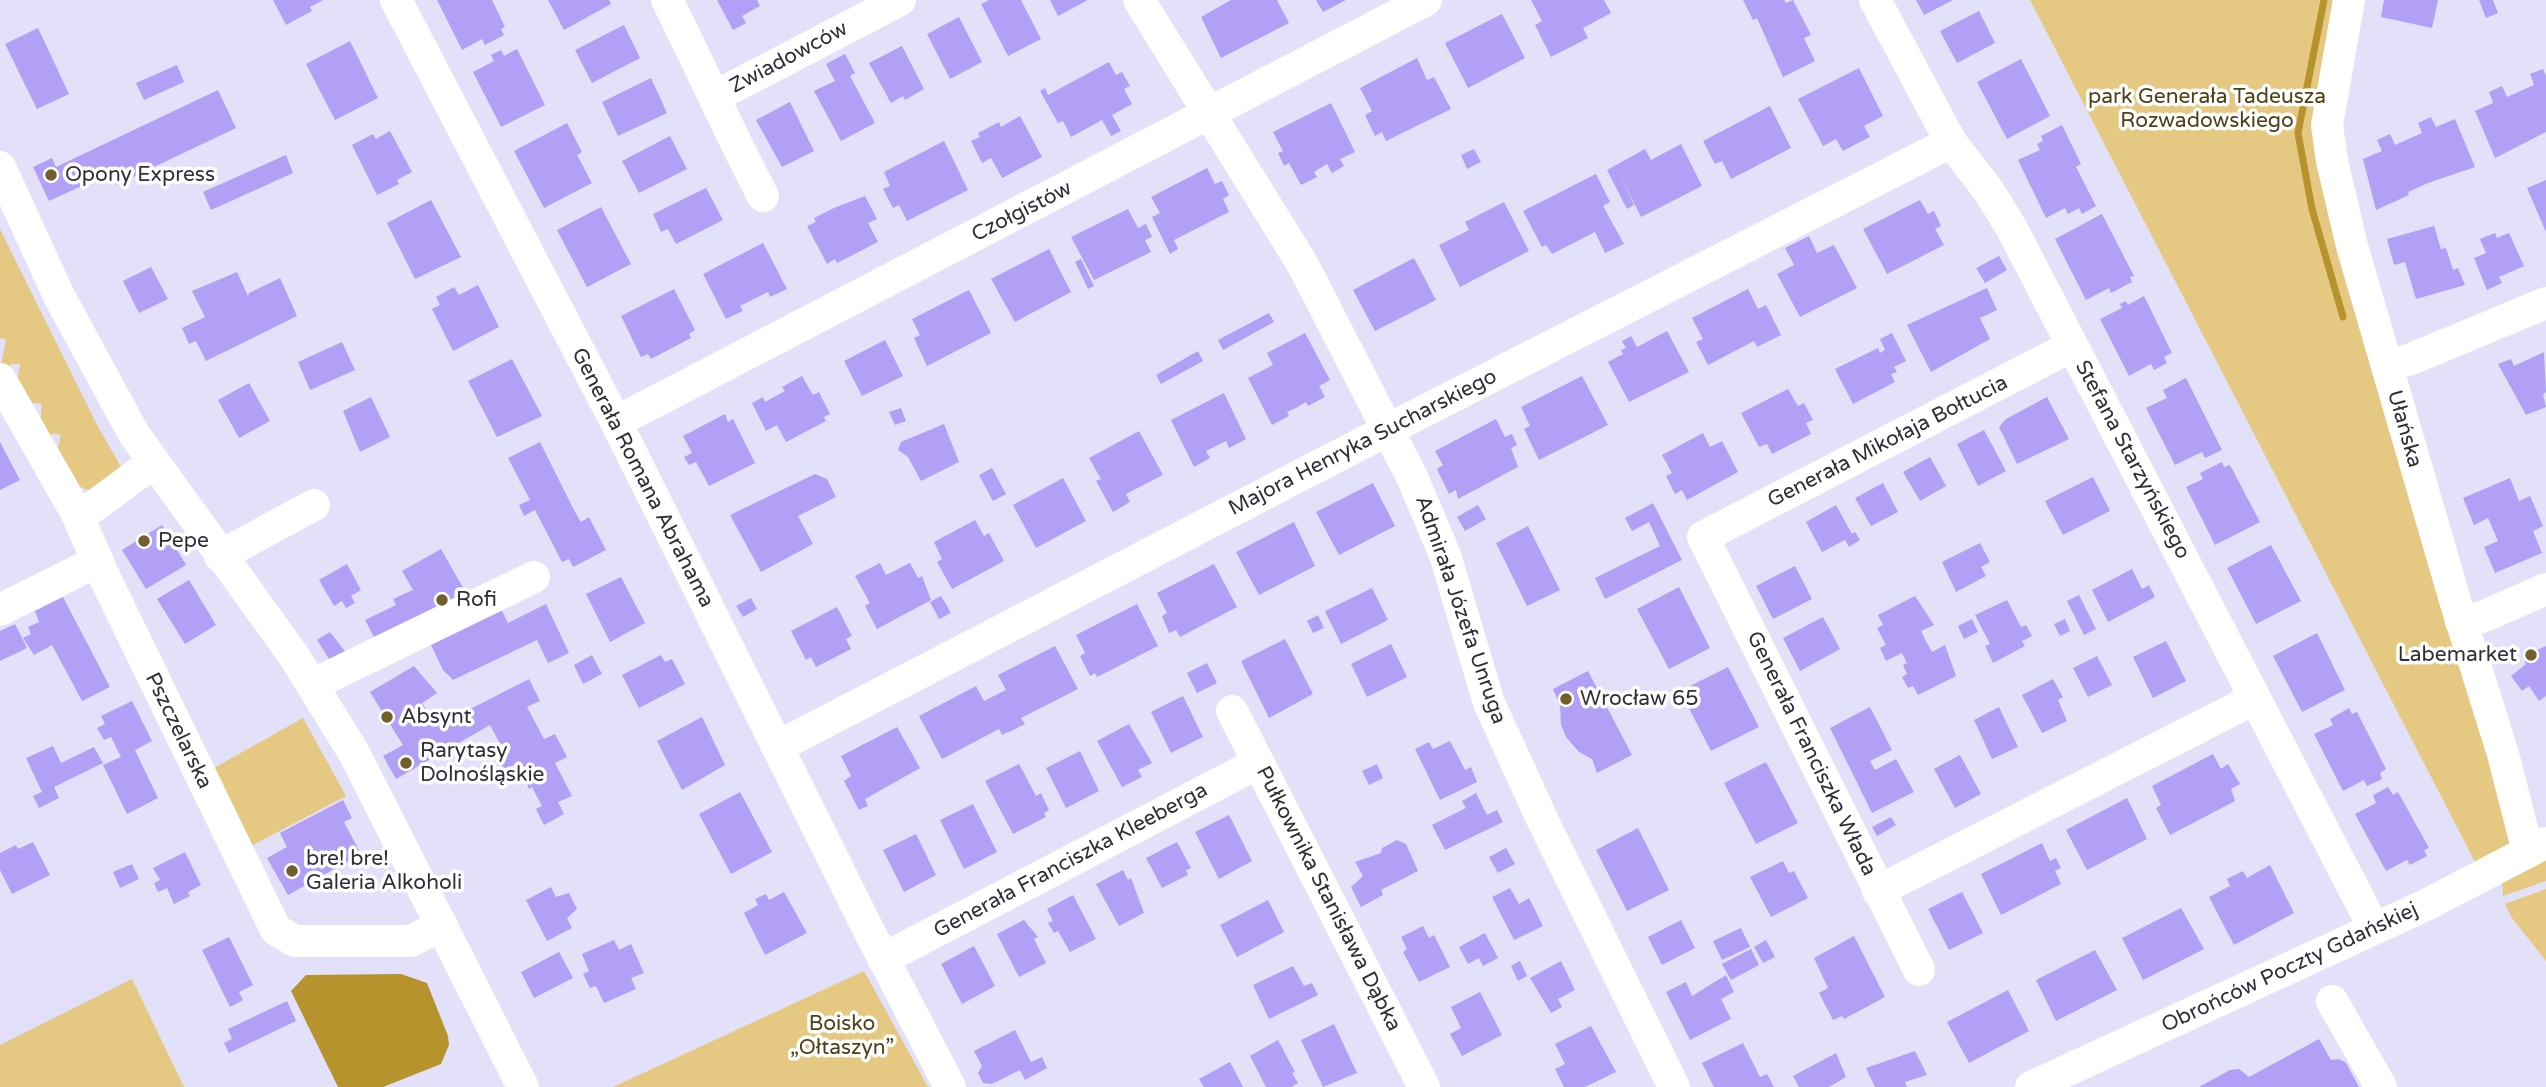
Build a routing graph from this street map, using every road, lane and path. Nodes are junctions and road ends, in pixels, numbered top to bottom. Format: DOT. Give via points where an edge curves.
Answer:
graph roads {
  1 [pos="396,0"];
  2 [pos="667,0"];
  3 [pos="900,0"];
  4 [pos="1139,0"];
  5 [pos="1426,0"];
  6 [pos="1875,0"];
  7 [pos="2349,0"];
  8 [pos="716,96"];
  9 [pos="1210,115"];
  10 [pos="1951,142"];
  11 [pos="0,167"];
  12 [pos="763,196"];
  13 [pos="2546,303"];
  14 [pos="2072,346"];
  15 [pos="2387,366"];
  16 [pos="0,379"];
  17 [pos="616,422"];
  18 [pos="1389,430"];
  19 [pos="154,462"];
  20 [pos="314,505"];
  21 [pos="77,514"];
  22 [pos="1703,537"];
  23 [pos="220,556"];
  24 [pos="98,561"];
  25 [pos="534,577"];
  26 [pos="2546,589"];
  27 [pos="0,610"];
  28 [pos="2461,621"];
  29 [pos="312,685"];
  30 [pos="2254,699"];
  31 [pos="1231,711"];
  32 [pos="777,747"];
  33 [pos="1258,763"];
  34 [pos="2537,848"];
  35 [pos="1878,891"];
  36 [pos="442,925"];
  37 [pos="2374,928"];
  38 [pos="883,959"];
  39 [pos="1920,970"];
  40 [pos="2332,1001"];
  41 [pos="1419,1085"];
  42 [pos="523,1087"];
  43 [pos="950,1087"];
  44 [pos="1674,1087"];
  45 [pos="2031,1087"];
  46 [pos="2381,1087"];
  1 -- 17 [label="street, Generała Romana Abrahama"];
  2 -- 8 [label="street"];
  3 -- 8 [label="street, Zwiadowców"];
  4 -- 9 [label="street, Admirała Józefa Unruga"];
  5 -- 9 [label="street, Czołgistów"];
  6 -- 10 [label="street, Stefana Starzyńskiego"];
  7 -- 15 [label="street, Ułańska" via="2328,125 2352,246"];
  8 -- 12 [label="street" via="731,137"];
  9 -- 17 [label="street, Czołgistów"];
  9 -- 18 [label="street, Admirała Józefa Unruga" via="1303,265"];
  10 -- 14 [label="street, Stefana Starzyńskiego" via="2011,227"];
  10 -- 18 [label="street, Majora Henryka Sucharskiego"];
  11 -- 19 [label="street" via="60,296 134,434"];
  13 -- 15 [label="street"];
  14 -- 22 [label="street, Generała Mikołaja Bołtucia"];
  14 -- 30 [label="street, Stefana Starzyńskiego"];
  15 -- 28 [label="street, Ułańska"];
  16 -- 21 [label="street, Pszczelarska"];
  17 -- 32 [label="street, Generała Romana Abrahama"];
  18 -- 32 [label="street, Majora Henryka Sucharskiego"];
  18 -- 44 [label="street, Admirała Józefa Unruga" via="1445,555 1489,703"];
  19 -- 21 [label="street"];
  19 -- 23 [label="street"];
  20 -- 23 [label="street"];
  21 -- 24 [label="street, Pszczelarska"];
  22 -- 35 [label="street, Generała Franciszka Włada"];
  23 -- 29 [label="street"];
  24 -- 27 [label="street"];
  24 -- 36 [label="street, Pszczelarska" via="276,930 295,941 411,941"];
  25 -- 29 [label="street"];
  26 -- 28 [label="street" via="2482,617"];
  28 -- 34 [label="street, Ułańska"];
  29 -- 36 [label="street" via="358,761"];
  30 -- 35 [label="street"];
  30 -- 37 [label="street, Stefana Starzyńskiego"];
  31 -- 33 [label="street, Pułkownika Stanisława Dąbka"];
  32 -- 38 [label="street, Generała Romana Abrahama"];
  33 -- 38 [label="street, Generała Franciszka Kleeberga"];
  33 -- 41 [label="street, Pułkownika Stanisława Dąbka"];
  34 -- 37 [label="street, Obrońców Poczty Gdańskiej"];
  35 -- 39 [label="street, Generała Franciszka Włada"];
  36 -- 42 [label="street"];
  37 -- 45 [label="street, Obrońców Poczty Gdańskiej"];
  38 -- 43 [label="street, Generała Romana Abrahama"];
  40 -- 46 [label="street"];
}
